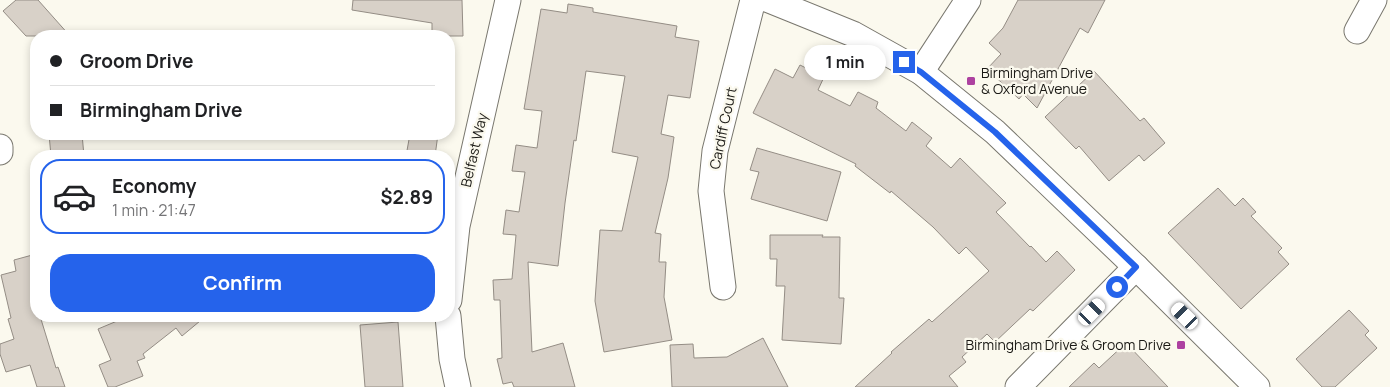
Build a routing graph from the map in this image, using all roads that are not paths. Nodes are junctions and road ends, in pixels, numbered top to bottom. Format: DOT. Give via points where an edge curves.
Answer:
graph roads {
  1 [pos="508,0"];
  2 [pos="753,0"];
  3 [pos="769,0"];
  4 [pos="968,0"];
  5 [pos="1374,0"];
  6 [pos="1357,31"];
  7 [pos="921,72"];
  8 [pos="0,147"];
  9 [pos="0,152"];
  10 [pos="455,217"];
  11 [pos="1136,267"];
  12 [pos="723,287"];
  13 [pos="449,322"];
  14 [pos="458,387"];
  15 [pos="1018,387"];
  16 [pos="1257,387"];
  1 -- 10 [label="street, Belfast Way"];
  2 -- 12 [label="street, Cardiff Court" via="715,151 711,191"];
  3 -- 7 [label="street" via="853,34"];
  4 -- 7 [label="street"];
  5 -- 6 [label="street"];
  7 -- 11 [label="street" via="995,132"];
  8 -- 9 [label="street"];
  11 -- 15 [label="street"];
  11 -- 16 [label="street"];
  13 -- 14 [label="street"];
}
